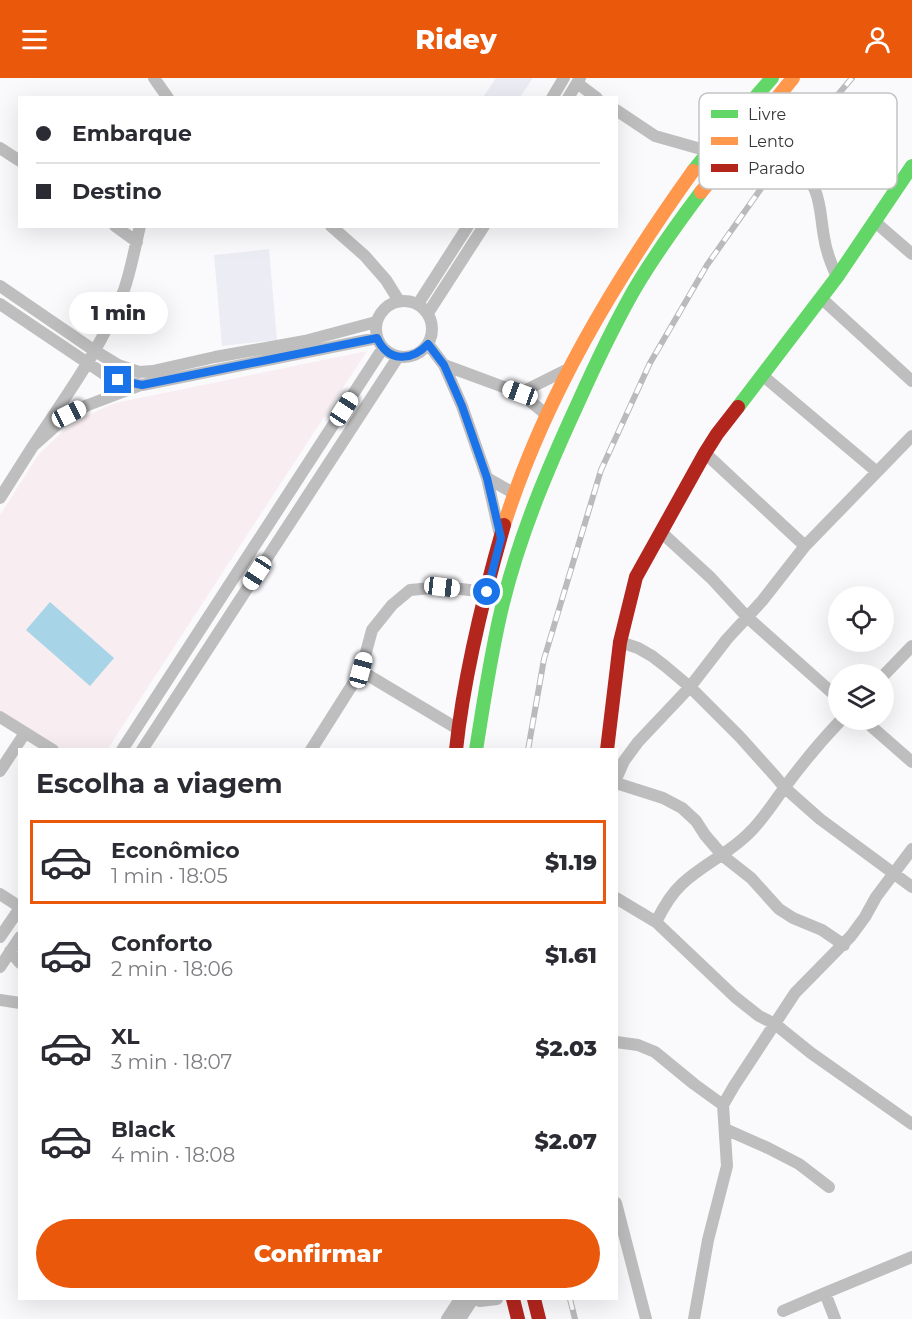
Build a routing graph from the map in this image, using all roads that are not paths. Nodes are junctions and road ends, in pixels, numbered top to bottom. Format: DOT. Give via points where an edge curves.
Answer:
graph roads {
  1 [pos="564,78"];
  2 [pos="771,78"];
  3 [pos="793,78"];
  4 [pos="579,80"];
  5 [pos="758,93"];
  6 [pos="781,93"];
  7 [pos="553,96"];
  8 [pos="569,96"];
  9 [pos="595,96"];
  10 [pos="618,111"];
  11 [pos="0,148"];
  12 [pos="699,148"];
  13 [pos="18,160"];
  14 [pos="699,163"];
  15 [pos="912,166"];
  16 [pos="897,187"];
  17 [pos="703,189"];
  18 [pos="814,189"];
  19 [pos="896,189"];
  20 [pos="874,220"];
  21 [pos="118,228"];
  22 [pos="140,228"];
  23 [pos="334,228"];
  24 [pos="467,228"];
  25 [pos="483,228"];
  26 [pos="137,242"];
  27 [pos="912,254"];
  28 [pos="837,277"];
  29 [pos="0,286"];
  30 [pos="821,298"];
  31 [pos="399,301"];
  32 [pos="0,303"];
  33 [pos="26,303"];
  34 [pos="418,304"];
  35 [pos="428,313"];
  36 [pos="18,316"];
  37 [pos="376,322"];
  38 [pos="56,324"];
  39 [pos="48,336"];
  40 [pos="380,343"];
  41 [pos="428,344"];
  42 [pos="95,351"];
  43 [pos="398,357"];
  44 [pos="87,362"];
  45 [pos="444,365"];
  46 [pos="569,369"];
  47 [pos="762,375"];
  48 [pos="912,381"];
  49 [pos="142,385"];
  50 [pos="520,393"];
  51 [pos="547,416"];
  52 [pos="912,436"];
  53 [pos="33,446"];
  54 [pos="705,453"];
  55 [pos="877,472"];
  56 [pos="487,478"];
  57 [pos="515,494"];
  58 [pos="0,498"];
  59 [pos="661,531"];
  60 [pos="501,538"];
  61 [pos="805,546"];
  62 [pos="487,592"];
  63 [pos="747,617"];
  64 [pos="620,642"];
  65 [pos="912,646"];
  66 [pos="894,665"];
  67 [pos="361,670"];
  68 [pos="690,687"];
  69 [pos="828,689"];
  70 [pos="0,718"];
  71 [pos="458,729"];
  72 [pos="832,730"];
  73 [pos="875,730"];
  74 [pos="25,733"];
  75 [pos="50,748"];
  76 [pos="123,748"];
  77 [pos="143,748"];
  78 [pos="312,748"];
  79 [pos="456,748"];
  80 [pos="476,748"];
  81 [pos="607,748"];
  82 [pos="912,762"];
  83 [pos="0,771"];
  84 [pos="618,776"];
  85 [pos="618,782"];
  86 [pos="784,788"];
  87 [pos="912,849"];
  88 [pos="723,856"];
  89 [pos="894,872"];
  90 [pos="912,886"];
  91 [pos="0,894"];
  92 [pos="618,899"];
  93 [pos="18,906"];
  94 [pos="18,910"];
  95 [pos="656,922"];
  96 [pos="0,937"];
  97 [pos="18,940"];
  98 [pos="844,945"];
  99 [pos="10,951"];
  100 [pos="18,961"];
  101 [pos="0,967"];
  102 [pos="0,1000"];
  103 [pos="18,1003"];
  104 [pos="775,1024"];
  105 [pos="618,1042"];
  106 [pos="723,1105"];
  107 [pos="912,1124"];
  108 [pos="725,1129"];
  109 [pos="829,1186"];
  110 [pos="618,1211"];
  111 [pos="912,1257"];
  112 [pos="825,1293"];
  113 [pos="459,1300"];
  114 [pos="472,1300"];
  115 [pos="513,1300"];
  116 [pos="534,1300"];
  117 [pos="783,1311"];
  118 [pos="447,1319"];
  119 [pos="460,1319"];
  120 [pos="518,1319"];
  121 [pos="539,1319"];
  122 [pos="646,1319"];
  123 [pos="694,1319"];
  124 [pos="835,1319"];
  1 -- 7 [label="street"];
  2 -- 5 [label="main road"];
  3 -- 6 [label="main road"];
  4 -- 8 [label="street"];
  4 -- 9 [label="street"];
  10 -- 12 [label="street" via="655,136"];
  11 -- 13 [label="street"];
  14 -- 46 [label="main road" via="649,232"];
  15 -- 16 [label="main road"];
  17 -- 80 [label="main road" via="642,278 603,349 538,494 509,581"];
  18 -- 28 [label="street" via="829,259"];
  19 -- 20 [label="main road"];
  20 -- 27 [label="street"];
  20 -- 28 [label="main road"];
  21 -- 26 [label="street"];
  22 -- 26 [label="street"];
  23 -- 31 [label="street" via="386,279"];
  24 -- 34 [label="street"];
  25 -- 35 [label="street"];
  26 -- 42 [label="street" via="124,289"];
  28 -- 30 [label="main road"];
  29 -- 33 [label="street"];
  30 -- 47 [label="main road"];
  30 -- 48 [label="street"];
  31 -- 34 [label="street"];
  31 -- 37 [label="street" via="384,308"];
  32 -- 36 [label="street"];
  33 -- 36 [label="street"];
  33 -- 38 [label="street"];
  34 -- 35 [label="street"];
  35 -- 41 [label="street" via="432,328"];
  36 -- 39 [label="street"];
  37 -- 40 [label="street"];
  37 -- 42 [label="street" via="305,341 153,371 139,372 118,365"];
  38 -- 39 [label="street"];
  38 -- 42 [label="street"];
  39 -- 44 [label="street"];
  40 -- 43 [label="street"];
  40 -- 49 [label="street"];
  40 -- 76 [label="street"];
  41 -- 43 [label="street" via="415,355"];
  41 -- 45 [label="street"];
  42 -- 44 [label="street"];
  43 -- 77 [label="street"];
  44 -- 49 [label="street" via="107,376"];
  44 -- 53 [label="street"];
  45 -- 50 [label="street"];
  45 -- 56 [label="street"];
  46 -- 50 [label="street"];
  46 -- 51 [label="main road"];
  47 -- 54 [label="main road"];
  47 -- 55 [label="street"];
  49 -- 53 [label="street" via="69,414"];
  50 -- 51 [label="street"];
  51 -- 57 [label="main road"];
  52 -- 55 [label="street"];
  53 -- 58 [label="street"];
  54 -- 59 [label="main road"];
  54 -- 61 [label="street"];
  55 -- 61 [label="street"];
  56 -- 57 [label="street"];
  56 -- 60 [label="street"];
  57 -- 60 [label="main road"];
  59 -- 63 [label="street"];
  59 -- 64 [label="main road" via="636,577"];
  60 -- 62 [label="main road"];
  61 -- 63 [label="street"];
  62 -- 67 [label="street" via="442,587 411,590 392,605 372,630"];
  62 -- 71 [label="main road"];
  63 -- 68 [label="street"];
  63 -- 69 [label="street"];
  64 -- 68 [label="street" via="652,656"];
  64 -- 81 [label="main road"];
  65 -- 66 [label="street"];
  67 -- 71 [label="street"];
  67 -- 78 [label="street"];
  68 -- 84 [label="street" via="638,742"];
  68 -- 86 [label="street"];
  70 -- 74 [label="street"];
  71 -- 79 [label="main road"];
  72 -- 86 [label="street"];
  73 -- 82 [label="street"];
  74 -- 75 [label="street"];
  74 -- 83 [label="street"];
  85 -- 88 [label="street" via="682,808"];
  86 -- 88 [label="street" via="748,835"];
  86 -- 89 [label="street"];
  87 -- 89 [label="street"];
  88 -- 95 [label="street" via="681,885"];
  88 -- 98 [label="street" via="751,878 779,909"];
  89 -- 90 [label="street"];
  89 -- 98 [label="street"];
  91 -- 93 [label="street"];
  92 -- 95 [label="street"];
  94 -- 96 [label="street"];
  95 -- 104 [label="street" via="735,997"];
  97 -- 99 [label="street"];
  98 -- 104 [label="street" via="795,993"];
  99 -- 100 [label="street"];
  99 -- 101 [label="street"];
  102 -- 103 [label="street"];
  104 -- 106 [label="street"];
  104 -- 107 [label="street"];
  105 -- 106 [label="street" via="656,1052"];
  106 -- 108 [label="street"];
  108 -- 109 [label="street" via="799,1164"];
  108 -- 123 [label="street" via="726,1175 708,1240"];
  110 -- 122 [label="street"];
  111 -- 112 [label="street"];
  112 -- 117 [label="street"];
  112 -- 124 [label="street"];
  113 -- 118 [label="street"];
  114 -- 119 [label="street"];
  115 -- 120 [label="main road"];
  116 -- 121 [label="main road"];
}
